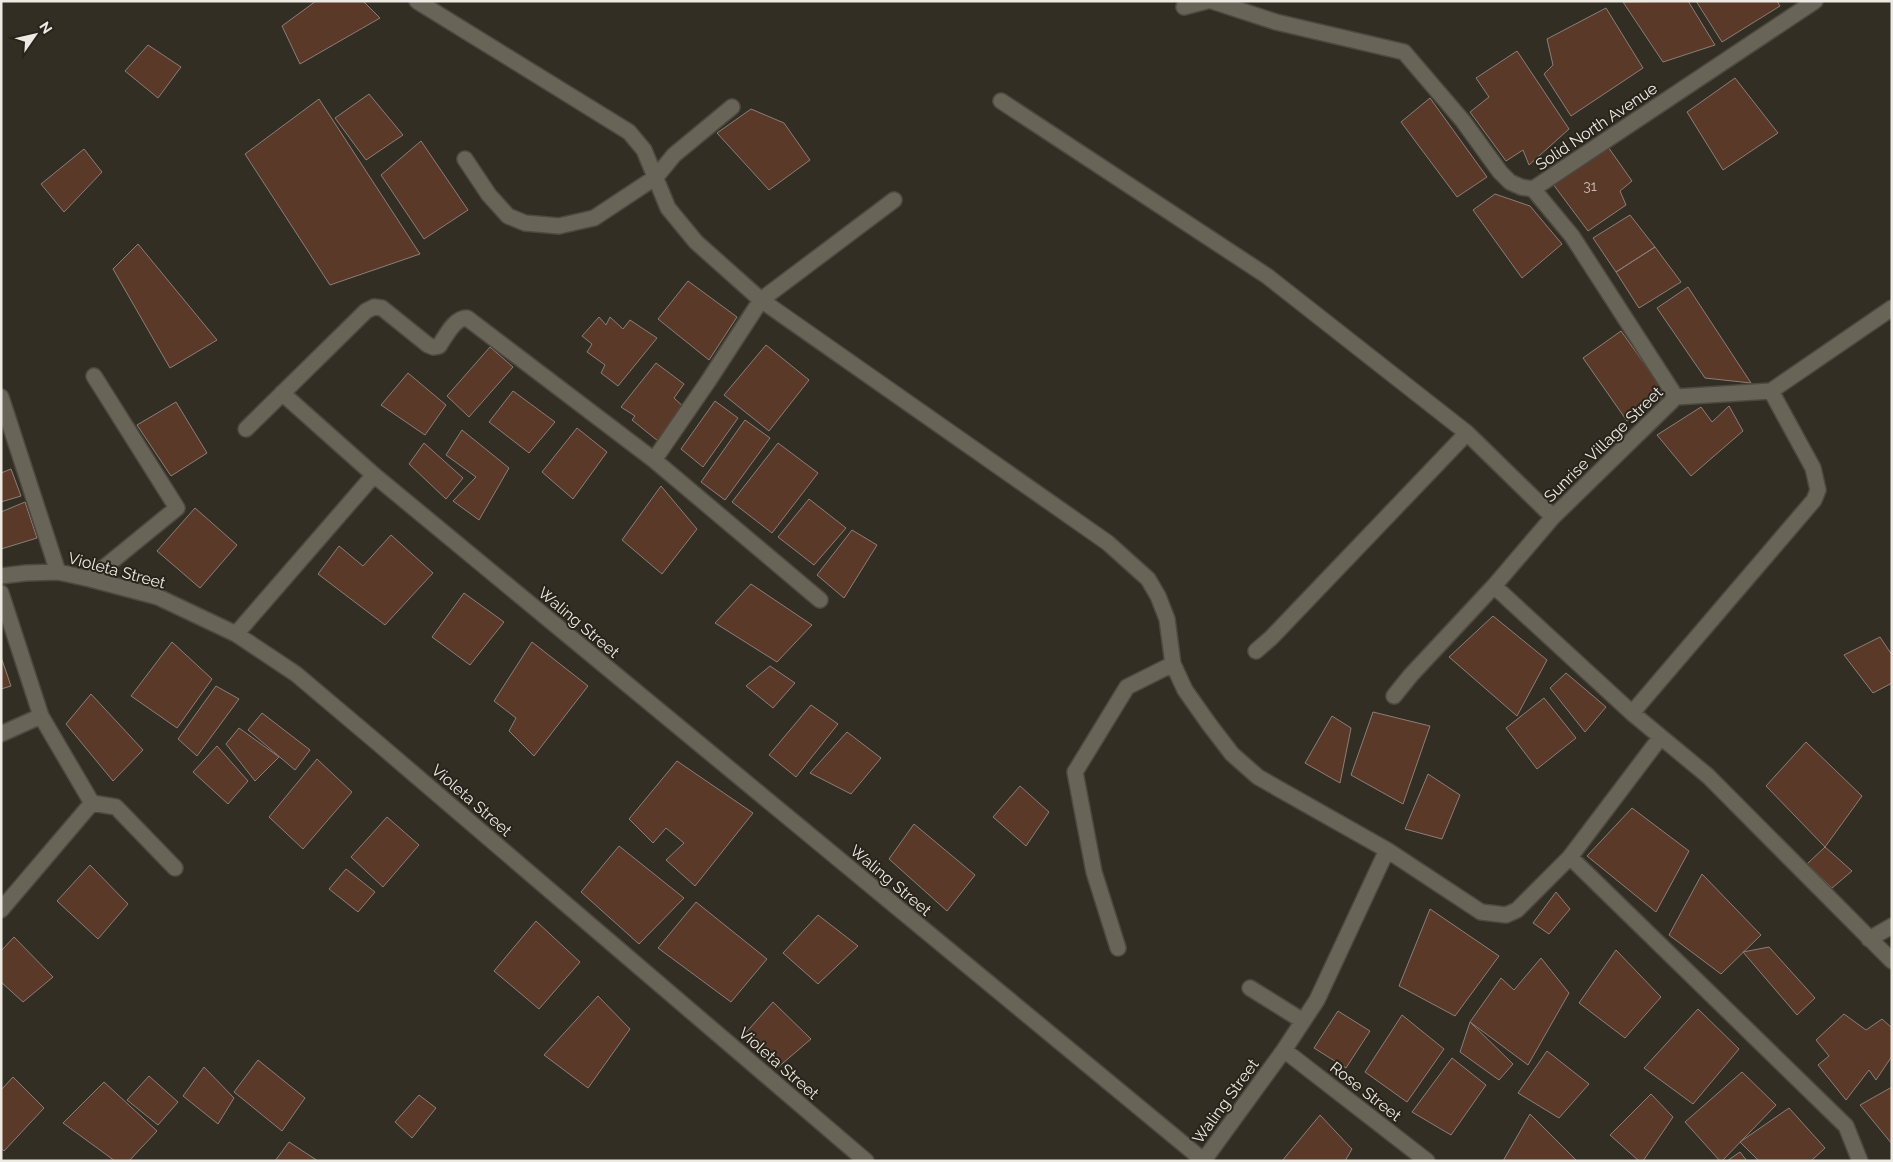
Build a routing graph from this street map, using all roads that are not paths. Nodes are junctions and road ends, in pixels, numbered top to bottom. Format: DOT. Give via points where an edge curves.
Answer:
graph roads {
  1 [pos="417,1"];
  2 [pos="1207,1"];
  3 [pos="1212,1"];
  4 [pos="1815,1"];
  5 [pos="1184,7"];
  6 [pos="1001,101"];
  7 [pos="732,107"];
  8 [pos="465,158"];
  9 [pos="656,177"];
  10 [pos="1532,189"];
  11 [pos="894,200"];
  12 [pos="761,300"];
  13 [pos="1892,308"];
  14 [pos="94,376"];
  15 [pos="1771,391"];
  16 [pos="282,393"];
  17 [pos="1,397"];
  18 [pos="1676,397"];
  19 [pos="246,429"];
  20 [pos="1467,433"];
  21 [pos="654,460"];
  22 [pos="374,475"];
  23 [pos="1553,517"];
  24 [pos="58,572"];
  25 [pos="1,576"];
  26 [pos="90,579"];
  27 [pos="1494,586"];
  28 [pos="1,593"];
  29 [pos="820,600"];
  30 [pos="236,634"];
  31 [pos="1256,651"];
  32 [pos="1173,664"];
  33 [pos="1394,696"];
  34 [pos="1632,714"];
  35 [pos="41,716"];
  36 [pos="1,734"];
  37 [pos="1660,738"];
  38 [pos="92,803"];
  39 [pos="1387,850"];
  40 [pos="1570,857"];
  41 [pos="175,868"];
  42 [pos="1,910"];
  43 [pos="1892,926"];
  44 [pos="1869,939"];
  45 [pos="1118,948"];
  46 [pos="1892,961"];
  47 [pos="1250,988"];
  48 [pos="1303,1021"];
  49 [pos="1284,1050"];
  50 [pos="866,1161"];
  51 [pos="1204,1161"];
  52 [pos="1428,1161"];
  53 [pos="1860,1161"];
  1 -- 9 [label="street" via="628,132 644,150"];
  2 -- 5 [label="street"];
  3 -- 10 [label="street" via="1276,22 1404,52 1463,121 1500,172 1521,188"];
  4 -- 10 [label="street, Solid North Avenue"];
  6 -- 20 [label="street" via="1268,276"];
  7 -- 9 [label="street" via="674,155"];
  8 -- 9 [label="street" via="488,195 508,216 525,223 559,226 594,218"];
  9 -- 12 [label="street" via="668,208 696,242"];
  10 -- 18 [label="street, Solid North Avenue" via="1572,236"];
  11 -- 12 [label="street"];
  12 -- 21 [label="street"];
  12 -- 32 [label="street" via="1108,543 1148,579 1158,596 1166,618"];
  13 -- 15 [label="street"];
  14 -- 26 [label="street" via="177,508"];
  15 -- 18 [label="street, Sunrise Village Street"];
  15 -- 34 [label="street" via="1813,468 1818,490 1814,500"];
  16 -- 19 [label="street"];
  16 -- 21 [label="street" via="366,311 382,308 433,347 439,346 456,322 467,318"];
  16 -- 22 [label="street, Waling Street"];
  17 -- 24 [label="street"];
  18 -- 23 [label="street, Sunrise Village Street"];
  20 -- 23 [label="street"];
  20 -- 31 [label="street"];
  21 -- 29 [label="street"];
  22 -- 30 [label="street"];
  22 -- 51 [label="street, Waling Street"];
  23 -- 27 [label="street, Sunrise Village Street"];
  24 -- 25 [label="street, Violeta Street"];
  24 -- 26 [label="street, Violeta Street"];
  26 -- 30 [label="street, Violeta Street" via="158,597"];
  27 -- 33 [label="street, Sunrise Village Street"];
  27 -- 34 [label="street"];
  28 -- 35 [label="street"];
  30 -- 50 [label="street, Violeta Street" via="296,674"];
  32 -- 39 [label="street" via="1185,690 1209,724 1232,754 1258,777"];
  32 -- 45 [label="street" via="1127,687 1076,772 1094,872"];
  34 -- 37 [label="street"];
  35 -- 36 [label="street"];
  35 -- 38 [label="street"];
  37 -- 40 [label="street"];
  37 -- 44 [label="street" via="1708,776"];
  38 -- 41 [label="street" via="116,807"];
  38 -- 42 [label="street"];
  39 -- 40 [label="street" via="1480,912 1493,914 1517,910"];
  39 -- 48 [label="street, Waling Street" via="1317,1000"];
  40 -- 53 [label="street" via="1846,1126"];
  43 -- 44 [label="street"];
  44 -- 46 [label="street"];
  47 -- 48 [label="street"];
  48 -- 49 [label="street, Waling Street"];
  49 -- 51 [label="street, Waling Street"];
  49 -- 52 [label="street, Rose Street"];
}
